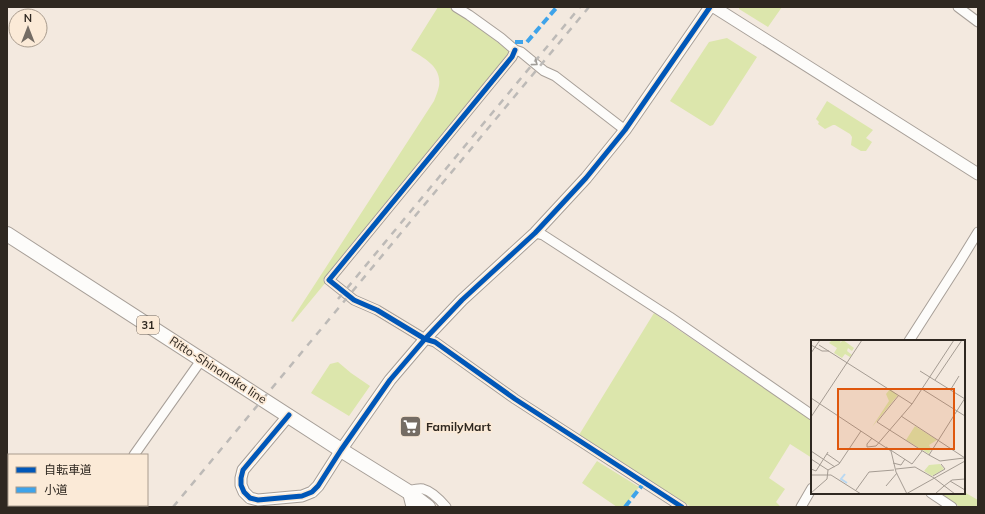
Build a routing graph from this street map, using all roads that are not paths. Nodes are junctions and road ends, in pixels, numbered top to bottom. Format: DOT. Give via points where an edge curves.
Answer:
graph roads {
  1 [pos="456,7"];
  2 [pos="710,7"];
  3 [pos="714,7"];
  4 [pos="958,7"];
  5 [pos="978,22"];
  6 [pos="515,50"];
  7 [pos="625,130"];
  8 [pos="978,174"];
  9 [pos="978,232"];
  10 [pos="535,233"];
  11 [pos="7,234"];
  12 [pos="425,338"];
  13 [pos="910,340"];
  14 [pos="202,359"];
  15 [pos="811,414"];
  16 [pos="288,415"];
  17 [pos="341,450"];
  18 [pos="135,454"];
  19 [pos="811,490"];
  20 [pos="407,491"];
  21 [pos="932,494"];
  22 [pos="411,507"];
  23 [pos="428,507"];
  24 [pos="446,507"];
  25 [pos="682,507"];
  26 [pos="801,507"];
  27 [pos="952,507"];
  1 -- 6 [label="street"];
  2 -- 7 [label="street"];
  3 -- 8 [label="street"];
  4 -- 5 [label="street"];
  6 -- 7 [label="street, one-way" via="555,76"];
  6 -- 12 [label="street" via="512,57 329,280 354,300"];
  7 -- 10 [label="street" via="586,178"];
  9 -- 13 [label="street"];
  10 -- 12 [label="street"];
  10 -- 15 [label="street" via="670,317"];
  11 -- 14 [label="main road, Ritto-Shinanaka line / 31"];
  12 -- 17 [label="street" via="390,380"];
  12 -- 25 [label="street" via="514,399"];
  14 -- 16 [label="main road, Ritto-Shinanaka line / 31"];
  14 -- 18 [label="street"];
  16 -- 17 [label="main road, Ritto-Shinanaka line / 31"];
  16 -- 17 [label="street" via="243,470 241,485 250,498 258,500 302,496 312,492"];
  17 -- 20 [label="main road, Ritto-Shinanaka line / 31"];
  19 -- 26 [label="street"];
  20 -- 22 [label="street"];
  20 -- 23 [label="main road, Ritto-Shinanaka line / 31"];
  20 -- 24 [label="street" via="424,489 439,498"];
  21 -- 27 [label="street"];
}
